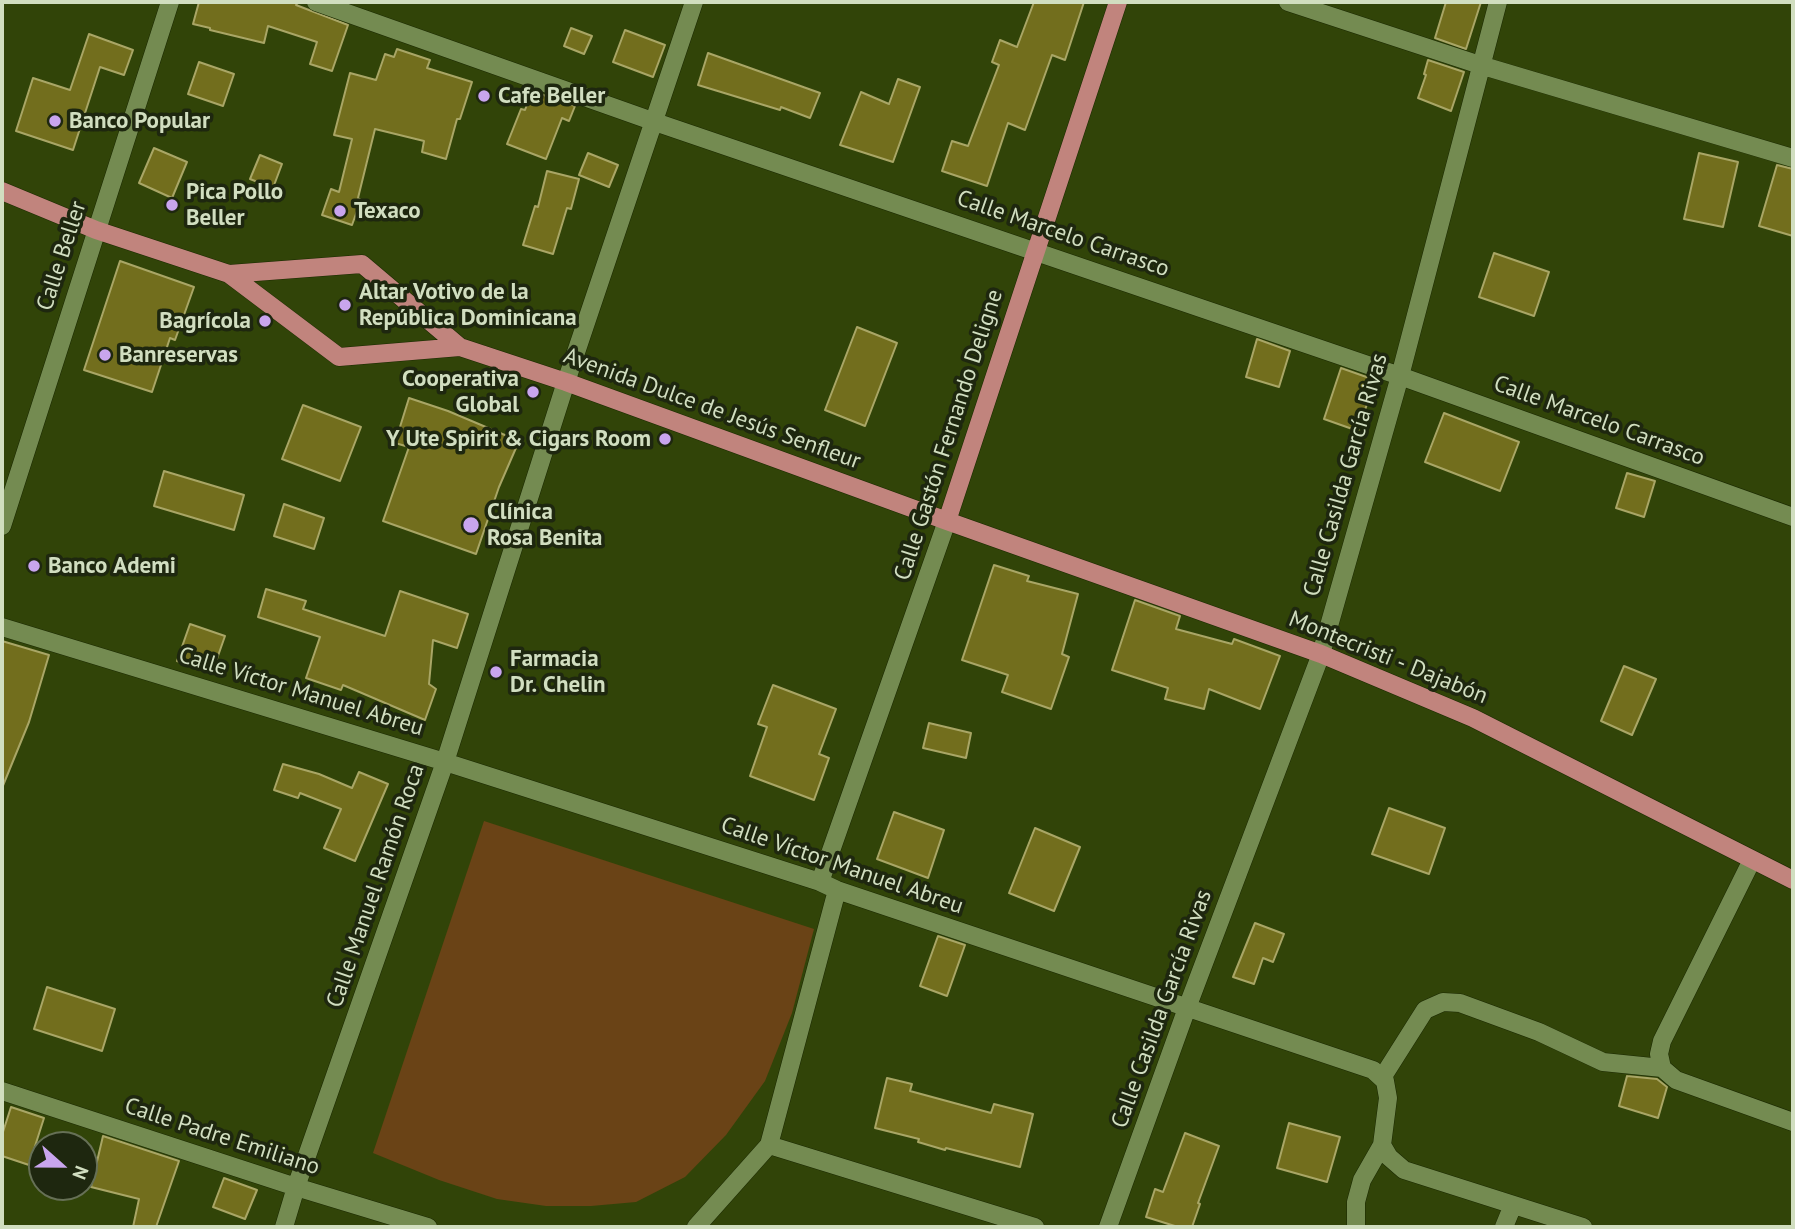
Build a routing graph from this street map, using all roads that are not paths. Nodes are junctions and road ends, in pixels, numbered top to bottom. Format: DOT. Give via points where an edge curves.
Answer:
graph roads {
  1 [pos="170,2"];
  2 [pos="316,2"];
  3 [pos="694,2"];
  4 [pos="1118,2"];
  5 [pos="1288,2"];
  6 [pos="1498,2"];
  7 [pos="1480,65"];
  8 [pos="655,122"];
  9 [pos="1793,158"];
  10 [pos="2,191"];
  11 [pos="96,230"];
  12 [pos="1036,250"];
  13 [pos="229,274"];
  14 [pos="460,347"];
  15 [pos="1400,376"];
  16 [pos="566,382"];
  17 [pos="1793,516"];
  18 [pos="947,521"];
  19 [pos="2,526"];
  20 [pos="2,627"];
  21 [pos="1321,654"];
  22 [pos="445,762"];
  23 [pos="1752,860"];
  24 [pos="1793,880"];
  25 [pos="820,882"];
  26 [pos="837,890"];
  27 [pos="1187,1008"];
  28 [pos="1662,1068"];
  29 [pos="1382,1078"];
  30 [pos="2,1091"];
  31 [pos="1793,1122"];
  32 [pos="769,1145"];
  33 [pos="1382,1145"];
  34 [pos="296,1187"];
  35 [pos="1513,1205"];
  36 [pos="284,1227"];
  37 [pos="428,1227"];
  38 [pos="696,1227"];
  39 [pos="1035,1227"];
  40 [pos="1108,1227"];
  41 [pos="1356,1227"];
  42 [pos="1504,1227"];
  43 [pos="1583,1227"];
  1 -- 11 [label="street, Calle Beller"];
  2 -- 8 [label="street, Calle Marcelo Carrasco"];
  3 -- 8 [label="street, Calle Manuel Ramón Roca"];
  4 -- 12 [label="main road, Calle Gastón Fernando Deligne"];
  5 -- 7 [label="street"];
  6 -- 7 [label="street, Calle Casilda García Rivas"];
  7 -- 9 [label="street"];
  7 -- 15 [label="street, Calle Casilda García Rivas"];
  8 -- 12 [label="street, Calle Marcelo Carrasco"];
  8 -- 16 [label="street, Calle Manuel Ramón Roca"];
  10 -- 11 [label="main road, Avenida Dulce de Jesús Senfleur"];
  11 -- 13 [label="main road, Avenida Dulce de Jesús Senfleur"];
  11 -- 19 [label="street, Calle Beller"];
  12 -- 15 [label="street, Calle Marcelo Carrasco"];
  12 -- 18 [label="main road, Calle Gastón Fernando Deligne"];
  13 -- 14 [label="main road, Avenida Dulce de Jesús Senfleur" via="339,358"];
  13 -- 14 [label="main road, Avenida Dulce de Jesús Senfleur" via="362,264"];
  14 -- 16 [label="main road, Avenida Dulce de Jesús Senfleur"];
  15 -- 17 [label="street, Calle Marcelo Carrasco"];
  15 -- 21 [label="street, Calle Casilda García Rivas"];
  16 -- 18 [label="main road, Avenida Dulce de Jesús Senfleur"];
  16 -- 22 [label="street, Calle Manuel Ramón Roca"];
  18 -- 21 [label="main road, Montecristi - Dajabón"];
  18 -- 25 [label="street, Calle Gastón Fernando Deligne"];
  20 -- 22 [label="street, Calle Víctor Manuel Abreu"];
  21 -- 23 [label="main road, Montecristi - Dajabón" via="1473,718"];
  21 -- 27 [label="street, Calle Casilda García Rivas"];
  22 -- 25 [label="street, Calle Víctor Manuel Abreu"];
  22 -- 34 [label="street, Calle Manuel Ramón Roca"];
  23 -- 24 [label="main road, Montecristi - Dajabón"];
  23 -- 28 [label="street" via="1662,1041"];
  25 -- 26 [label="street, Calle Víctor Manuel Abreu"];
  26 -- 27 [label="street, Calle Víctor Manuel Abreu"];
  26 -- 32 [label="street"];
  27 -- 29 [label="street, Calle Víctor Manuel Abreu" via="1373,1070"];
  27 -- 40 [label="street, Calle Casilda García Rivas"];
  28 -- 29 [label="street" via="1603,1062 1539,1032 1460,1003 1443,1002 1425,1010"];
  28 -- 31 [label="street" via="1676,1080"];
  29 -- 33 [label="street" via="1388,1098"];
  30 -- 34 [label="street, Calle Padre Emiliano"];
  32 -- 38 [label="street"];
  32 -- 39 [label="street"];
  33 -- 35 [label="street" via="1404,1170"];
  33 -- 41 [label="street" via="1362,1180"];
  34 -- 36 [label="street, Calle Manuel Ramón Roca"];
  34 -- 37 [label="street, Calle Padre Emiliano"];
  35 -- 42 [label="street"];
  35 -- 43 [label="street"];
}
